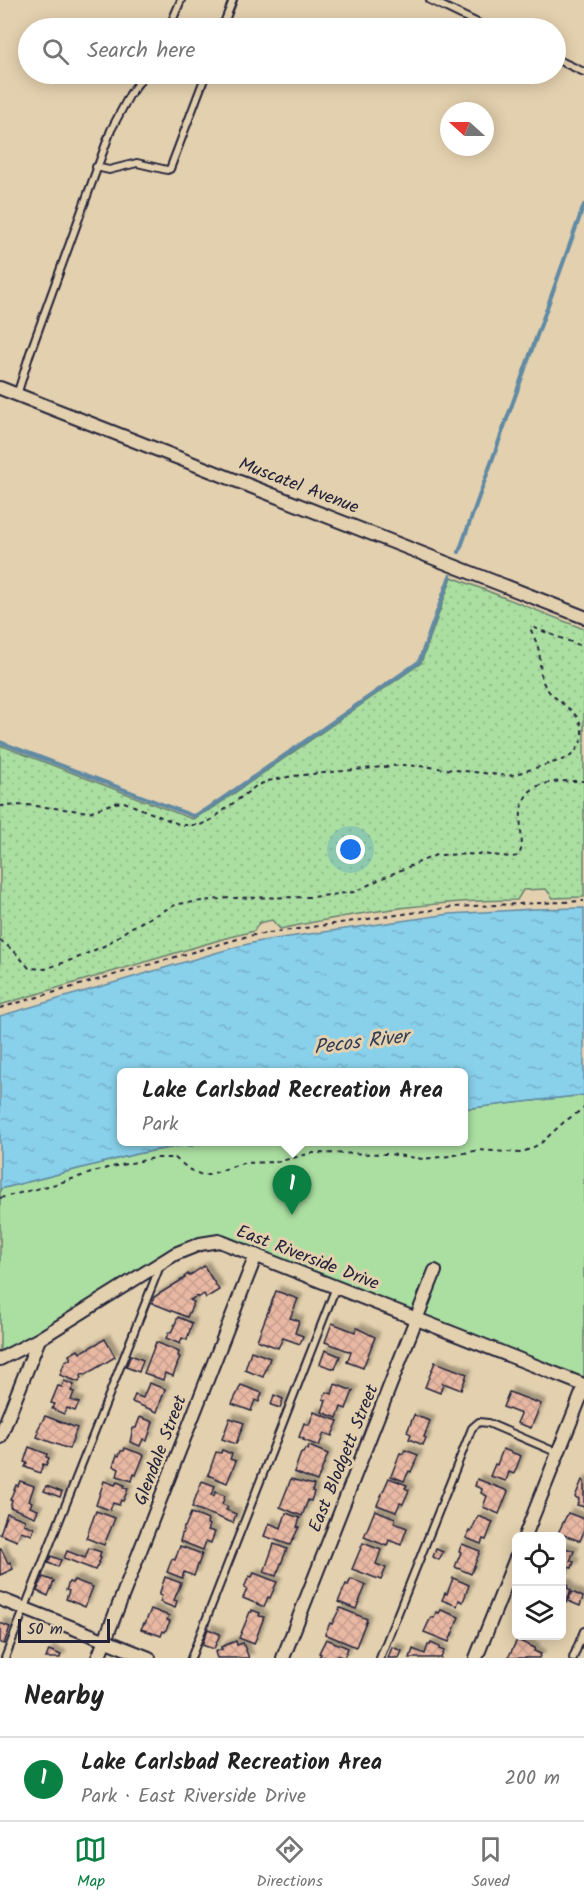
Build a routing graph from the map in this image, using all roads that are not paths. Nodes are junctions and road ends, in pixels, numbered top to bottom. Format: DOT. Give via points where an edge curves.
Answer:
graph roads {
  1 [pos="181,0"];
  2 [pos="233,0"];
  3 [pos="430,0"];
  4 [pos="173,18"];
  5 [pos="226,18"];
  6 [pos="467,18"];
  7 [pos="566,64"];
  8 [pos="584,72"];
  9 [pos="138,84"];
  10 [pos="202,84"];
  11 [pos="96,167"];
  12 [pos="0,388"];
  13 [pos="17,395"];
  14 [pos="584,617"];
  15 [pos="256,1255"];
  16 [pos="161,1262"];
  17 [pos="435,1271"];
  18 [pos="336,1287"];
  19 [pos="417,1319"];
  20 [pos="39,1339"];
  21 [pos="0,1359"];
  22 [pos="584,1386"];
  23 [pos="0,1437"];
  24 [pos="558,1453"];
  25 [pos="527,1532"];
  26 [pos="512,1568"];
  27 [pos="0,1599"];
  28 [pos="24,1609"];
  29 [pos="584,1631"];
  30 [pos="105,1641"];
  31 [pos="5,1658"];
  32 [pos="98,1658"];
  33 [pos="149,1658"];
  34 [pos="191,1658"];
  35 [pos="283,1658"];
  36 [pos="380,1658"];
  37 [pos="476,1658"];
  38 [pos="573,1658"];
  1 -- 4 [label="lane"];
  2 -- 5 [label="lane"];
  3 -- 6 [label="lane"];
  7 -- 8 [label="lane"];
  9 -- 11 [label="lane" via="111,130"];
  10 -- 11 [label="lane" via="171,169 137,163 109,170"];
  11 -- 13 [label="lane"];
  12 -- 13 [label="street, Muscatel Avenue"];
  13 -- 14 [label="street, Muscatel Avenue"];
  15 -- 16 [label="street, East Riverside Drive" via="210,1241"];
  15 -- 18 [label="street, East Riverside Drive"];
  15 -- 30 [label="street, Glendale Street"];
  16 -- 20 [label="street, East Riverside Drive"];
  16 -- 28 [label="lane"];
  17 -- 19 [label="street, East Blodgett Street"];
  18 -- 19 [label="street, East Riverside Drive"];
  18 -- 34 [label="lane"];
  19 -- 22 [label="street, East Riverside Drive"];
  19 -- 35 [label="street, East Blodgett Street"];
  20 -- 21 [label="street, East Riverside Drive"];
  20 -- 23 [label="street"];
  22 -- 24 [label="street"];
  24 -- 25 [label="street"];
  24 -- 36 [label="lane" via="488,1423 479,1422 472,1428"];
  26 -- 37 [label="street"];
  27 -- 28 [label="street"];
  28 -- 30 [label="street"];
  28 -- 31 [label="lane"];
  29 -- 38 [label="lane"];
  30 -- 32 [label="street, Glendale Street"];
  30 -- 33 [label="street"];
}
